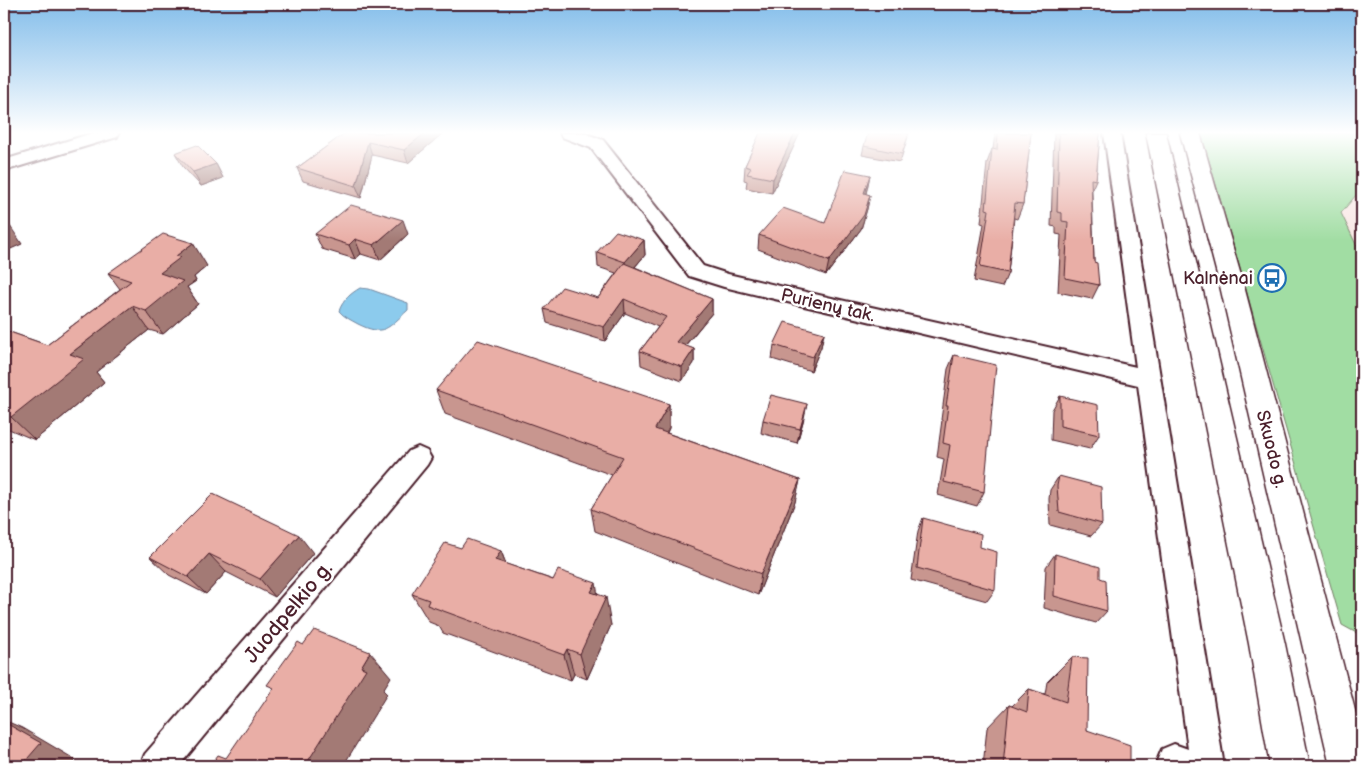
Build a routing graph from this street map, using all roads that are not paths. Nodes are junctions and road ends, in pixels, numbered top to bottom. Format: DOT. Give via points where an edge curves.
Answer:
graph roads {
  1 [pos="616,169"];
  2 [pos="1117,169"];
  3 [pos="1164,169"];
  4 [pos="1200,169"];
  5 [pos="1148,379"];
  6 [pos="418,458"];
  7 [pos="157,766"];
  8 [pos="1207,766"];
  9 [pos="1290,766"];
  10 [pos="1350,766"];
  1 -- 5 [label="street, Purienų tak." via="696,271"];
  2 -- 5 [label="street"];
  3 -- 9 [label="main road" via="1265,634"];
  4 -- 10 [label="main road, Skuodo g." via="1232,286"];
  5 -- 8 [label="street"];
  6 -- 7 [label="street, Juodpelkio g."];
}
